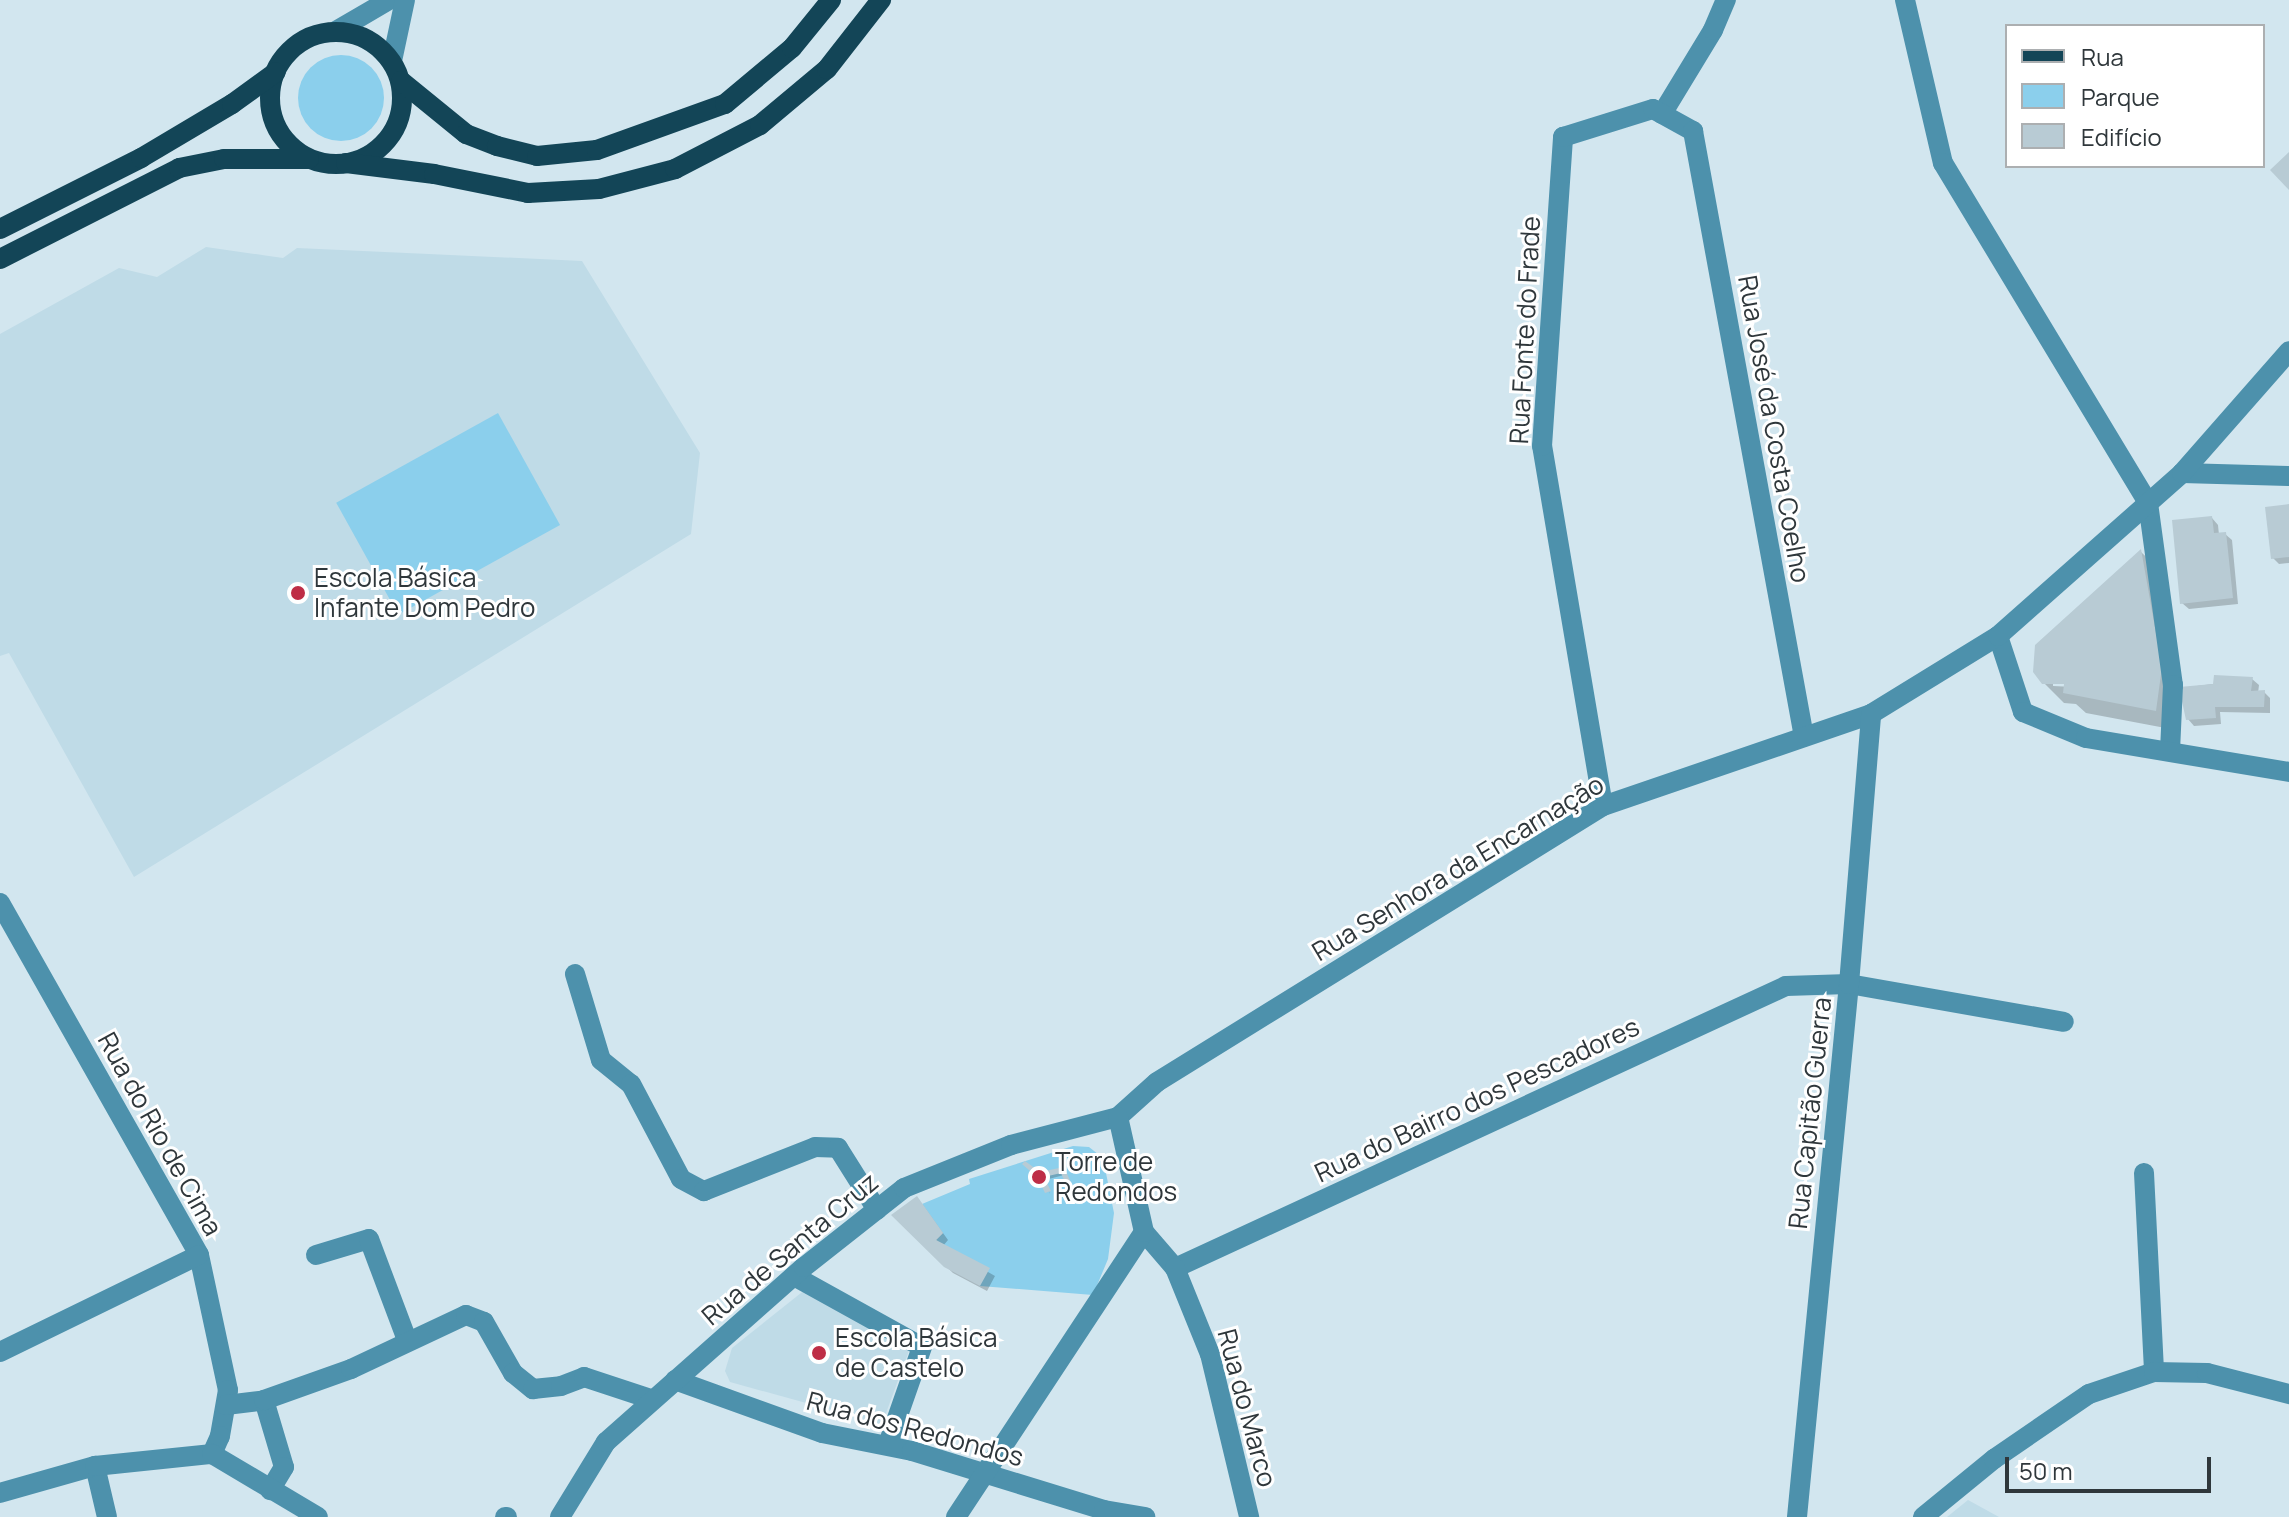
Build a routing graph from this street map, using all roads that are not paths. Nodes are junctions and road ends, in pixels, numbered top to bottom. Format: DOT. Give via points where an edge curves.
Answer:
graph roads {
  1 [pos="389,0"];
  2 [pos="405,0"];
  3 [pos="831,0"];
  4 [pos="881,0"];
  5 [pos="1726,0"];
  6 [pos="1905,0"];
  7 [pos="336,31"];
  8 [pos="392,61"];
  9 [pos="276,72"];
  10 [pos="401,81"];
  11 [pos="1662,114"];
  12 [pos="316,159"];
  13 [pos="346,163"];
  14 [pos="0,229"];
  15 [pos="0,259"];
  16 [pos="2289,351"];
  17 [pos="2182,473"];
  18 [pos="2289,476"];
  19 [pos="2148,503"];
  20 [pos="1998,636"];
  21 [pos="1871,714"];
  22 [pos="1804,737"];
  23 [pos="2170,751"];
  24 [pos="2289,772"];
  25 [pos="1603,806"];
  26 [pos="0,903"];
  27 [pos="575,974"];
  28 [pos="1849,984"];
  29 [pos="2064,1022"];
  30 [pos="1118,1117"];
  31 [pos="2144,1173"];
  32 [pos="877,1210"];
  33 [pos="1144,1232"];
  34 [pos="199,1255"];
  35 [pos="316,1255"];
  36 [pos="1175,1268"];
  37 [pos="794,1276"];
  38 [pos="407,1340"];
  39 [pos="0,1352"];
  40 [pos="2154,1372"];
  41 [pos="675,1380"];
  42 [pos="2289,1394"];
  43 [pos="651,1399"];
  44 [pos="264,1400"];
  45 [pos="226,1405"];
  46 [pos="888,1444"];
  47 [pos="212,1454"];
  48 [pos="95,1466"];
  49 [pos="985,1474"];
  50 [pos="270,1490"];
  51 [pos="0,1493"];
  52 [pos="107,1517"];
  53 [pos="318,1517"];
  54 [pos="560,1517"];
  55 [pos="956,1517"];
  56 [pos="1145,1517"];
  57 [pos="1249,1517"];
  58 [pos="1797,1517"];
  59 [pos="1923,1517"];
  1 -- 7 [label="street"];
  2 -- 8 [label="street"];
  3 -- 10 [label="main road" via="792,48 725,104 597,150 537,156 497,146 466,134"];
  4 -- 13 [label="main road" via="827,69 760,125 675,169 599,189 528,193"];
  5 -- 11 [label="street"];
  6 -- 19 [label="street" via="1943,163"];
  7 -- 8 [label="main road" via="377,45"];
  7 -- 9 [label="main road" via="296,45"];
  8 -- 10 [label="main road"];
  9 -- 12 [label="main road" via="270,103 275,123 287,142"];
  9 -- 14 [label="main road" via="141,158"];
  10 -- 13 [label="main road" via="403,103 385,143"];
  11 -- 22 [label="street, Rua José da Costa Coelho" via="1693,131"];
  11 -- 25 [label="street, Rua Fonte do Frade" via="1653,109 1563,137 1542,446"];
  12 -- 13 [label="main road"];
  12 -- 15 [label="main road" via="224,159 179,168"];
  16 -- 17 [label="street, Rua Senhora da Encarnação"];
  17 -- 18 [label="street"];
  17 -- 19 [label="street, Rua Senhora da Encarnação"];
  19 -- 20 [label="street, Rua Senhora da Encarnação"];
  19 -- 23 [label="street" via="2173,685"];
  20 -- 21 [label="street, Rua Senhora da Encarnação"];
  20 -- 23 [label="street" via="2023,712 2086,738"];
  21 -- 22 [label="street, Rua Senhora da Encarnação"];
  21 -- 28 [label="street, Rua Capitão Guerra"];
  22 -- 25 [label="street, Rua Senhora da Encarnação"];
  23 -- 24 [label="street"];
  25 -- 30 [label="street, Rua Senhora da Encarnação" via="1157,1082"];
  26 -- 34 [label="street, Rua do Rio de Cima"];
  27 -- 32 [label="street" via="601,1060 631,1084 681,1179 704,1191 815,1147 838,1148"];
  28 -- 29 [label="street, Rua do Bairro dos Pescadores"];
  28 -- 36 [label="street, Rua do Bairro dos Pescadores" via="1786,986"];
  28 -- 58 [label="street, Rua Capitão Guerra"];
  30 -- 32 [label="street, Rua de Santa Cruz" via="1011,1145 904,1188"];
  30 -- 33 [label="street"];
  31 -- 40 [label="street"];
  32 -- 37 [label="street, Rua de Santa Cruz"];
  33 -- 36 [label="street"];
  33 -- 49 [label="street"];
  34 -- 39 [label="street"];
  34 -- 45 [label="street, Rua do Rio de Cima" via="228,1390"];
  35 -- 38 [label="street" via="369,1239"];
  36 -- 57 [label="street, Rua do Marco" via="1210,1354"];
  37 -- 41 [label="street, Rua de Santa Cruz"];
  37 -- 46 [label="street" via="922,1347"];
  38 -- 43 [label="street" via="466,1315 484,1322 513,1373 533,1389 584,1377"];
  38 -- 44 [label="street" via="351,1369"];
  40 -- 42 [label="street" via="2207,1373"];
  40 -- 59 [label="street" via="2089,1394 1994,1459"];
  41 -- 43 [label="street, Rua de Santa Cruz"];
  41 -- 46 [label="street, Rua dos Redondos" via="822,1433"];
  43 -- 54 [label="street, Rua de Santa Cruz" via="606,1442"];
  44 -- 45 [label="street"];
  44 -- 50 [label="street" via="284,1467"];
  45 -- 47 [label="street, Rua do Rio de Cima"];
  46 -- 49 [label="street, Rua dos Redondos"];
  47 -- 48 [label="street"];
  47 -- 50 [label="street"];
  48 -- 51 [label="street"];
  48 -- 52 [label="street"];
  49 -- 55 [label="street"];
  49 -- 56 [label="street, Rua dos Redondos"];
  50 -- 53 [label="street"];
}
